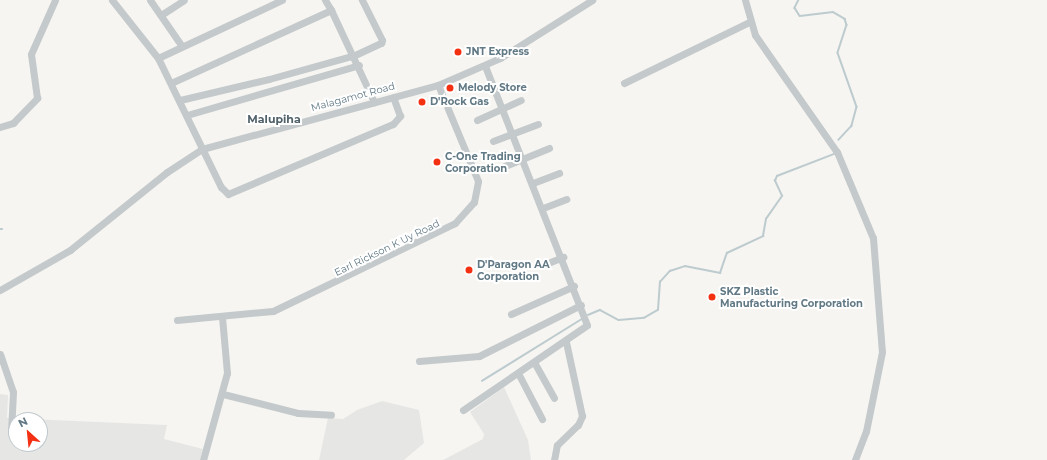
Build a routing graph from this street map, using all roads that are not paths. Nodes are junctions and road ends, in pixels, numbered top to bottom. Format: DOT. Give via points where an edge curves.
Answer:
graph roads {
  1 [pos="55,0"];
  2 [pos="112,0"];
  3 [pos="150,0"];
  4 [pos="184,0"];
  5 [pos="282,0"];
  6 [pos="326,0"];
  7 [pos="362,0"];
  8 [pos="592,0"];
  9 [pos="745,0"];
  10 [pos="331,10"];
  11 [pos="161,15"];
  12 [pos="749,22"];
  13 [pos="181,45"];
  14 [pos="355,55"];
  15 [pos="158,58"];
  16 [pos="359,65"];
  17 [pos="485,66"];
  18 [pos="171,82"];
  19 [pos="624,83"];
  20 [pos="438,85"];
  21 [pos="393,97"];
  22 [pos="180,100"];
  23 [pos="521,100"];
  24 [pos="374,102"];
  25 [pos="501,110"];
  26 [pos="187,115"];
  27 [pos="477,120"];
  28 [pos="538,124"];
  29 [pos="0,127"];
  30 [pos="510,135"];
  31 [pos="493,141"];
  32 [pos="549,148"];
  33 [pos="202,149"];
  34 [pos="522,160"];
  35 [pos="500,168"];
  36 [pos="559,173"];
  37 [pos="533,183"];
  38 [pos="566,199"];
  39 [pos="543,208"];
  40 [pos="563,257"];
  41 [pos="543,266"];
  42 [pos="574,286"];
  43 [pos="0,290"];
  44 [pos="581,305"];
  45 [pos="511,314"];
  46 [pos="222,317"];
  47 [pos="176,320"];
  48 [pos="566,342"];
  49 [pos="0,354"];
  50 [pos="419,361"];
  51 [pos="534,362"];
  52 [pos="518,374"];
  53 [pos="223,394"];
  54 [pos="554,398"];
  55 [pos="463,410"];
  56 [pos="12,412"];
  57 [pos="331,415"];
  58 [pos="542,419"];
  59 [pos="203,460"];
  60 [pos="554,460"];
  61 [pos="855,460"];
  1 -- 29 [label="street" via="31,54 37,98 13,123"];
  2 -- 15 [label="street"];
  3 -- 11 [label="street"];
  4 -- 11 [label="street"];
  5 -- 13 [label="street"];
  6 -- 10 [label="street"];
  7 -- 14 [label="street" via="382,40"];
  8 -- 17 [label="street, Malagamot Road"];
  9 -- 12 [label="street"];
  10 -- 14 [label="street"];
  10 -- 18 [label="street"];
  11 -- 13 [label="street"];
  12 -- 19 [label="street"];
  12 -- 61 [label="street" via="837,152 873,238 882,352 866,431"];
  13 -- 15 [label="street"];
  14 -- 16 [label="street"];
  14 -- 22 [label="street"];
  15 -- 18 [label="street"];
  16 -- 24 [label="street"];
  16 -- 26 [label="street"];
  17 -- 20 [label="street, Malagamot Road"];
  17 -- 25 [label="street"];
  18 -- 22 [label="street"];
  20 -- 21 [label="street, Malagamot Road"];
  20 -- 46 [label="street, Earl Rickson K Uy Road" via="478,181 477,196 466,212 443,232 298,302 273,311"];
  21 -- 24 [label="street, Malagamot Road"];
  21 -- 33 [label="street" via="400,116 393,124 232,194 221,187"];
  22 -- 26 [label="street"];
  23 -- 25 [label="street"];
  24 -- 33 [label="street, Malagamot Road"];
  25 -- 27 [label="street"];
  25 -- 30 [label="street"];
  26 -- 33 [label="street"];
  28 -- 30 [label="street"];
  30 -- 31 [label="street"];
  30 -- 34 [label="street"];
  32 -- 34 [label="street"];
  33 -- 43 [label="street, Malagamot Road" via="167,172 70,250"];
  34 -- 35 [label="street"];
  34 -- 37 [label="street"];
  36 -- 37 [label="street"];
  37 -- 39 [label="street"];
  38 -- 39 [label="street"];
  39 -- 40 [label="street"];
  40 -- 41 [label="street"];
  40 -- 42 [label="street"];
  42 -- 44 [label="street"];
  42 -- 45 [label="street"];
  44 -- 48 [label="street" via="587,325"];
  44 -- 50 [label="street" via="479,356"];
  46 -- 47 [label="street, Earl Rickson K Uy Road"];
  46 -- 53 [label="street" via="228,363"];
  48 -- 51 [label="street"];
  48 -- 60 [label="street" via="582,416 578,425 557,445"];
  49 -- 56 [label="street" via="13,388"];
  51 -- 52 [label="street"];
  51 -- 54 [label="street"];
  52 -- 55 [label="street"];
  52 -- 58 [label="street"];
  53 -- 57 [label="street" via="298,413"];
  53 -- 59 [label="street"];
}
